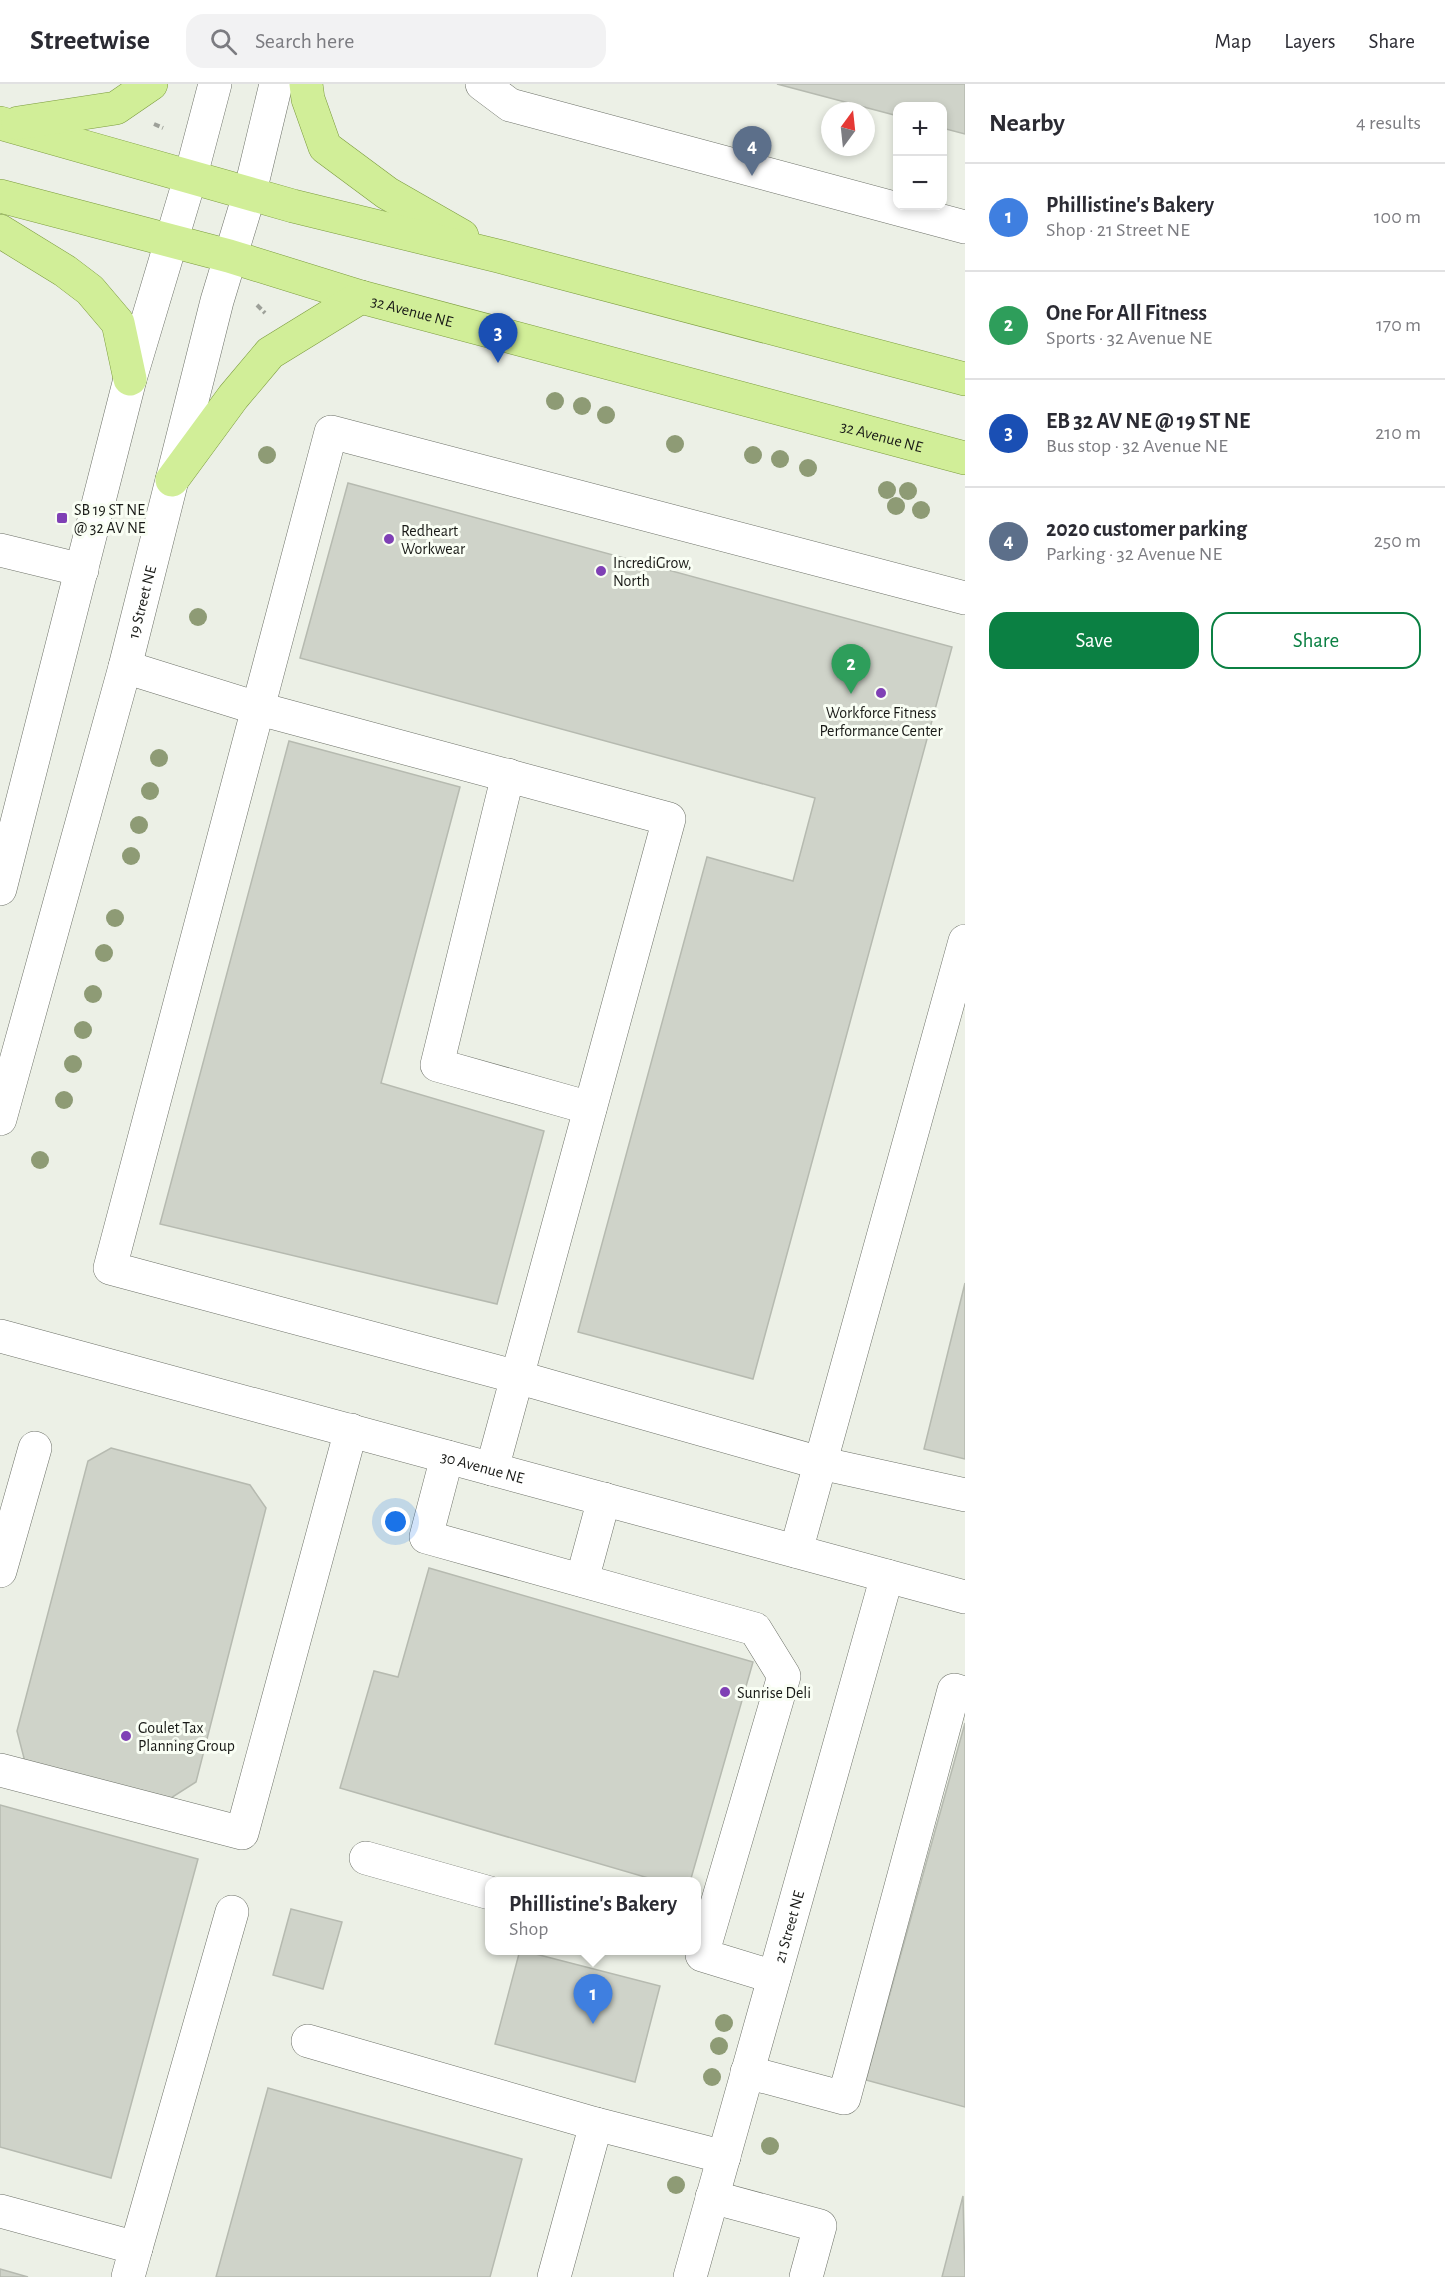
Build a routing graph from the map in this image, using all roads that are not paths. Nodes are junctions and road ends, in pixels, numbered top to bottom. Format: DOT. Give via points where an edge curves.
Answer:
graph roads {
  1 [pos="151,84"];
  2 [pos="214,84"];
  3 [pos="276,84"];
  4 [pos="306,84"];
  5 [pos="482,84"];
  6 [pos="2,124"];
  7 [pos="191,175"];
  8 [pos="250,192"];
  9 [pos="0,196"];
  10 [pos="965,227"];
  11 [pos="0,231"];
  12 [pos="172,242"];
  13 [pos="229,256"];
  14 [pos="498,256"];
  15 [pos="361,297"];
  16 [pos="130,379"];
  17 [pos="965,380"];
  18 [pos="965,458"];
  19 [pos="172,480"];
  20 [pos="0,550"];
  21 [pos="82,570"];
  22 [pos="965,598"];
  23 [pos="125,667"];
  24 [pos="260,709"];
  25 [pos="508,775"];
  26 [pos="0,889"];
  27 [pos="965,941"];
  28 [pos="590,1108"];
  29 [pos="0,1119"];
  30 [pos="0,1336"];
  31 [pos="517,1377"];
  32 [pos="351,1430"];
  33 [pos="35,1448"];
  34 [pos="447,1457"];
  35 [pos="820,1463"];
  36 [pos="492,1469"];
  37 [pos="965,1495"];
  38 [pos="604,1499"];
  39 [pos="796,1551"];
  40 [pos="0,1571"];
  41 [pos="887,1576"];
  42 [pos="582,1580"];
  43 [pos="965,1597"];
  44 [pos="965,1693"];
  45 [pos="0,1770"];
  46 [pos="366,1858"];
  47 [pos="485,1892"];
  48 [pos="232,1912"];
  49 [pos="701,1934"];
  50 [pos="701,1955"];
  51 [pos="774,1977"];
  52 [pos="308,2040"];
  53 [pos="747,2072"];
  54 [pos="596,2124"];
  55 [pos="724,2157"];
  56 [pos="712,2197"];
  57 [pos="0,2211"];
  58 [pos="132,2263"];
  59 [pos="554,2277"];
  60 [pos="690,2277"];
  61 [pos="806,2277"];
  1 -- 6 [label="main road" via="116,108"];
  2 -- 7 [label="street"];
  3 -- 8 [label="street, 19 Street NE"];
  4 -- 14 [label="main road" via="325,147 387,193"];
  5 -- 10 [label="street" via="510,105"];
  6 -- 7 [label="main road"];
  7 -- 8 [label="main road"];
  7 -- 12 [label="street"];
  8 -- 13 [label="street, 19 Street NE"];
  8 -- 14 [label="main road"];
  9 -- 12 [label="main road, 32 Avenue NE"];
  11 -- 16 [label="main road" via="90,290 118,322"];
  12 -- 13 [label="main road, 32 Avenue NE"];
  12 -- 16 [label="street"];
  13 -- 15 [label="main road, 32 Avenue NE"];
  13 -- 19 [label="street, 19 Street NE"];
  14 -- 17 [label="main road"];
  15 -- 18 [label="main road, 32 Avenue NE"];
  15 -- 19 [label="main road" via="270,353"];
  16 -- 21 [label="street"];
  19 -- 23 [label="street, 19 Street NE"];
  20 -- 21 [label="street"];
  21 -- 26 [label="street"];
  22 -- 24 [label="street" via="331,432"];
  23 -- 24 [label="street"];
  23 -- 29 [label="street, 19 Street NE"];
  24 -- 25 [label="street"];
  24 -- 31 [label="street" via="110,1268"];
  25 -- 28 [label="street" via="437,1065"];
  25 -- 28 [label="street" via="669,819"];
  27 -- 35 [label="street"];
  28 -- 31 [label="street"];
  30 -- 32 [label="street, 30 Avenue NE"];
  31 -- 35 [label="street"];
  31 -- 36 [label="street"];
  32 -- 34 [label="street, 30 Avenue NE"];
  32 -- 45 [label="street" via="242,1833"];
  33 -- 40 [label="street"];
  34 -- 36 [label="street, 30 Avenue NE"];
  34 -- 42 [label="street" via="426,1537"];
  35 -- 37 [label="street"];
  35 -- 39 [label="street"];
  36 -- 38 [label="street, 30 Avenue NE"];
  38 -- 39 [label="street, 30 Avenue NE"];
  38 -- 42 [label="street"];
  39 -- 41 [label="street, 30 Avenue NE"];
  41 -- 43 [label="street, 30 Avenue NE"];
  41 -- 51 [label="street, 21 Street NE"];
  42 -- 49 [label="street" via="755,1629 784,1676"];
  44 -- 53 [label="street" via="954,1690 844,2098"];
  46 -- 47 [label="street"];
  48 -- 58 [label="street"];
  50 -- 51 [label="street"];
  51 -- 53 [label="street, 21 Street NE"];
  52 -- 54 [label="street"];
  53 -- 55 [label="street, 21 Street NE"];
  54 -- 55 [label="street"];
  54 -- 59 [label="street"];
  55 -- 56 [label="street, 21 Street NE"];
  56 -- 60 [label="street, 21 Street NE"];
  56 -- 61 [label="street" via="820,2226"];
  57 -- 58 [label="street"];
}
